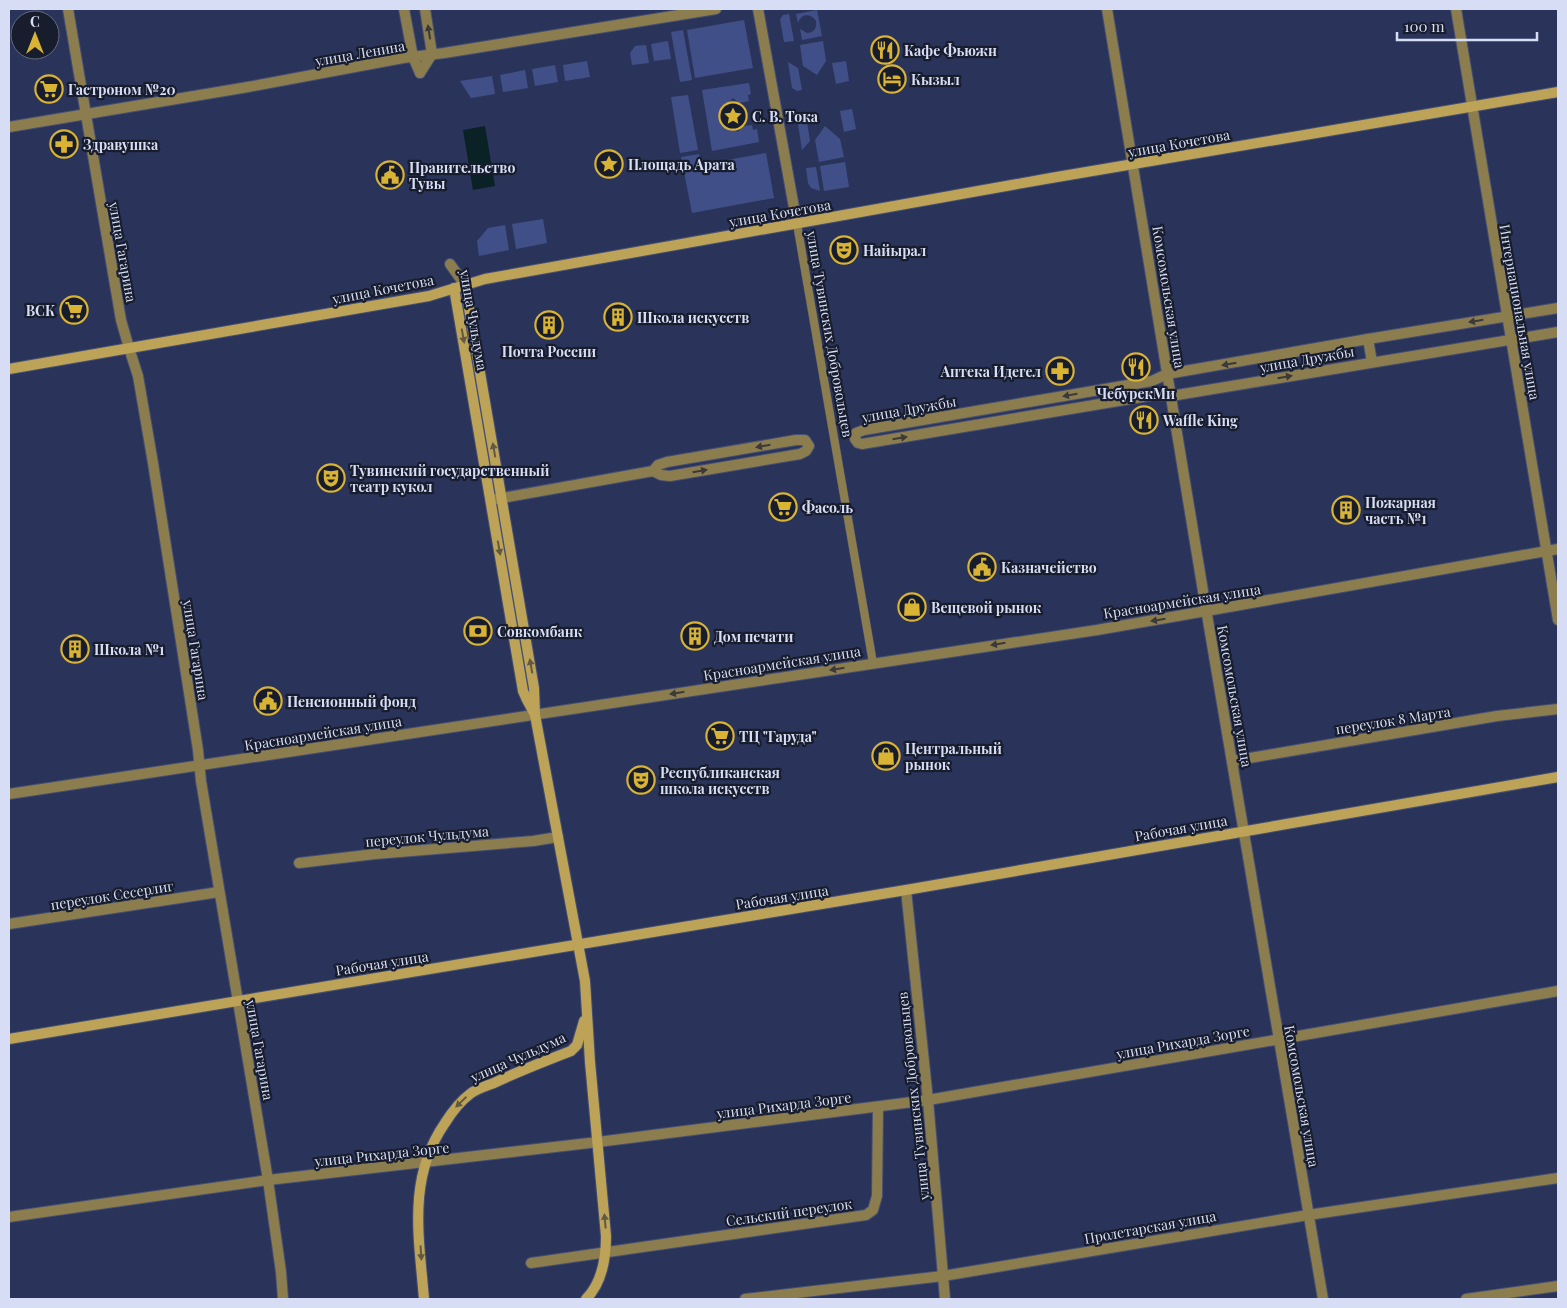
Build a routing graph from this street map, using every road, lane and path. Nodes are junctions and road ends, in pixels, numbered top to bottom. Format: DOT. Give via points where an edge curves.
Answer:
graph roads {
  1 [pos="68,9"];
  2 [pos="404,9"];
  3 [pos="425,9"];
  4 [pos="716,9"];
  5 [pos="758,9"];
  6 [pos="1107,9"];
  7 [pos="1456,9"];
  8 [pos="432,54"];
  9 [pos="413,57"];
  10 [pos="1558,92"];
  11 [pos="1472,106"];
  12 [pos="86,114"];
  13 [pos="9,127"];
  14 [pos="1133,165"];
  15 [pos="797,224"];
  16 [pos="460,287"];
  17 [pos="1558,308"];
  18 [pos="1507,316"];
  19 [pos="1558,332"];
  20 [pos="1368,339"];
  21 [pos="1511,339"];
  22 [pos="129,348"];
  23 [pos="1372,362"];
  24 [pos="9,369"];
  25 [pos="1167,374"];
  26 [pos="1170,396"];
  27 [pos="945,417"];
  28 [pos="948,430"];
  29 [pos="653,471"];
  30 [pos="502,498"];
  31 [pos="491,500"];
  32 [pos="1558,549"];
  33 [pos="1547,551"];
  34 [pos="1206,611"];
  35 [pos="1558,620"];
  36 [pos="873,663"];
  37 [pos="1558,709"];
  38 [pos="535,715"];
  39 [pos="1232,761"];
  40 [pos="200,765"];
  41 [pos="1558,777"];
  42 [pos="9,794"];
  43 [pos="1244,831"];
  44 [pos="558,837"];
  45 [pos="299,864"];
  46 [pos="906,890"];
  47 [pos="219,892"];
  48 [pos="9,924"];
  49 [pos="579,944"];
  50 [pos="1558,991"];
  51 [pos="237,1000"];
  52 [pos="587,1006"];
  53 [pos="9,1039"];
  54 [pos="1278,1039"];
  55 [pos="571,1051"];
  56 [pos="590,1062"];
  57 [pos="928,1100"];
  58 [pos="878,1107"];
  59 [pos="598,1142"];
  60 [pos="425,1163"];
  61 [pos="1558,1178"];
  62 [pos="268,1180"];
  63 [pos="1308,1215"];
  64 [pos="9,1217"];
  65 [pos="606,1252"];
  66 [pos="531,1263"];
  67 [pos="943,1276"];
  68 [pos="1558,1286"];
  69 [pos="283,1299"];
  70 [pos="424,1299"];
  71 [pos="586,1299"];
  72 [pos="745,1299"];
  73 [pos="945,1299"];
  74 [pos="1323,1299"];
  75 [pos="1466,1299"];
  1 -- 12 [label="street, улица Гагарина"];
  2 -- 9 [label="street"];
  8 -- 3 [label="street, one-way"];
  4 -- 8 [label="street, улица Ленина"];
  5 -- 15 [label="street, улица Тувинских Добровольцев"];
  6 -- 14 [label="street, Комсомольская улица"];
  7 -- 11 [label="street, Интернациональная улица"];
  8 -- 9 [label="street, улица Ленина"];
  8 -- 9 [label="street" via="420,73"];
  9 -- 12 [label="street, улица Ленина"];
  10 -- 11 [label="main road, улица Кочетова"];
  11 -- 14 [label="main road, улица Кочетова"];
  11 -- 18 [label="street, Интернациональная улица"];
  12 -- 13 [label="street, улица Ленина"];
  12 -- 22 [label="street, улица Гагарина" via="121,320"];
  14 -- 15 [label="main road, улица Кочетова"];
  14 -- 25 [label="street, Комсомольская улица"];
  15 -- 16 [label="main road, улица Кочетова" via="485,278"];
  15 -- 36 [label="street, улица Тувинских Добровольцев"];
  16 -- 22 [label="main road, улица Кочетова" via="429,296"];
  30 -- 16 [label="main road, улица Чульдума, one-way"];
  16 -- 31 [label="main road, улица Чульдума, one-way"];
  17 -- 18 [label="street, улица Дружбы"];
  18 -- 20 [label="street, улица Дружбы, one-way"];
  18 -- 21 [label="street, Интернациональная улица"];
  19 -- 21 [label="street, улица Дружбы"];
  20 -- 23 [label="street"];
  20 -- 25 [label="street, улица Дружбы, one-way"];
  21 -- 23 [label="street, улица Дружбы"];
  21 -- 33 [label="street, Интернациональная улица"];
  22 -- 24 [label="main road, улица Кочетова"];
  22 -- 40 [label="street, улица Гагарина" via="138,376 150,444"];
  26 -- 23 [label="street, улица Дружбы, one-way"];
  25 -- 26 [label="street, Комсомольская улица"];
  25 -- 27 [label="street, улица Дружбы, one-way" via="1152,381"];
  26 -- 28 [label="street, улица Дружбы" via="1154,395"];
  26 -- 34 [label="street, Комсомольская улица"];
  27 -- 28 [label="street"];
  27 -- 28 [label="street, улица Дружбы, one-way" via="861,431 855,438 862,444"];
  29 -- 29 [label="street, one-way" via="670,476 800,454 809,446 805,440 796,440 667,462"];
  29 -- 30 [label="street"];
  30 -- 31 [label="street"];
  38 -- 30 [label="main road, улица Чульдума, one-way" via="534,688"];
  31 -- 38 [label="main road, улица Чульдума, one-way" via="523,691"];
  32 -- 33 [label="street, Красноармейская улица"];
  33 -- 34 [label="street, Красноармейская улица"];
  33 -- 35 [label="street, Интернациональная улица"];
  34 -- 36 [label="street, Красноармейская улица, one-way"];
  34 -- 39 [label="street, Комсомольская улица"];
  36 -- 38 [label="street, Красноармейская улица, one-way"];
  37 -- 39 [label="street, переулок 8 Марта" via="1497,716"];
  38 -- 40 [label="street, Красноармейская улица"];
  38 -- 44 [label="main road, улица Чульдума"];
  39 -- 43 [label="street, Комсомольская улица"];
  40 -- 42 [label="street, Красноармейская улица"];
  40 -- 47 [label="street, улица Гагарина"];
  41 -- 43 [label="main road, Рабочая улица"];
  43 -- 46 [label="main road, Рабочая улица"];
  43 -- 54 [label="street, Комсомольская улица"];
  44 -- 45 [label="street, переулок Чульдума"];
  44 -- 49 [label="main road, улица Чульдума"];
  46 -- 49 [label="main road, Рабочая улица"];
  46 -- 57 [label="street, улица Тувинских Добровольцев"];
  47 -- 48 [label="street, переулок Сесерлиг"];
  47 -- 51 [label="street, улица Гагарина"];
  49 -- 51 [label="main road, Рабочая улица"];
  49 -- 52 [label="main road, улица Чульдума"];
  50 -- 54 [label="street, улица Рихарда Зорге"];
  51 -- 53 [label="main road, Рабочая улица"];
  51 -- 62 [label="street, улица Гагарина"];
  52 -- 55 [label="main road, улица Чульдума" via="582,1033 577,1046"];
  52 -- 56 [label="main road, улица Чульдума"];
  54 -- 57 [label="street, улица Рихарда Зорге"];
  54 -- 63 [label="street, Комсомольская улица"];
  55 -- 56 [label="main road"];
  55 -- 60 [label="main road, улица Чульдума, one-way" via="470,1093 439,1132"];
  56 -- 59 [label="main road, улица Чульдума"];
  57 -- 58 [label="street, улица Рихарда Зорге"];
  57 -- 67 [label="street, улица Тувинских Добровольцев"];
  58 -- 59 [label="street, улица Рихарда Зорге"];
  58 -- 65 [label="street, Сельский переулок" via="877,1196 873,1210 866,1215"];
  59 -- 60 [label="street, улица Рихарда Зорге"];
  65 -- 59 [label="main road, улица Чульдума, one-way"];
  60 -- 62 [label="street, улица Рихарда Зорге"];
  60 -- 70 [label="main road, улица Чульдума, one-way" via="419,1186 418,1210"];
  61 -- 63 [label="street, Пролетарская улица"];
  62 -- 64 [label="street, улица Рихарда Зорге"];
  62 -- 69 [label="street, улица Гагарина"];
  63 -- 67 [label="street, Пролетарская улица"];
  63 -- 74 [label="street, Комсомольская улица"];
  65 -- 66 [label="street"];
  65 -- 71 [label="main road, улица Чульдума" via="600,1278"];
  67 -- 72 [label="street, Пролетарская улица"];
  67 -- 73 [label="street, улица Тувинских Добровольцев"];
  68 -- 75 [label="street"];
}
